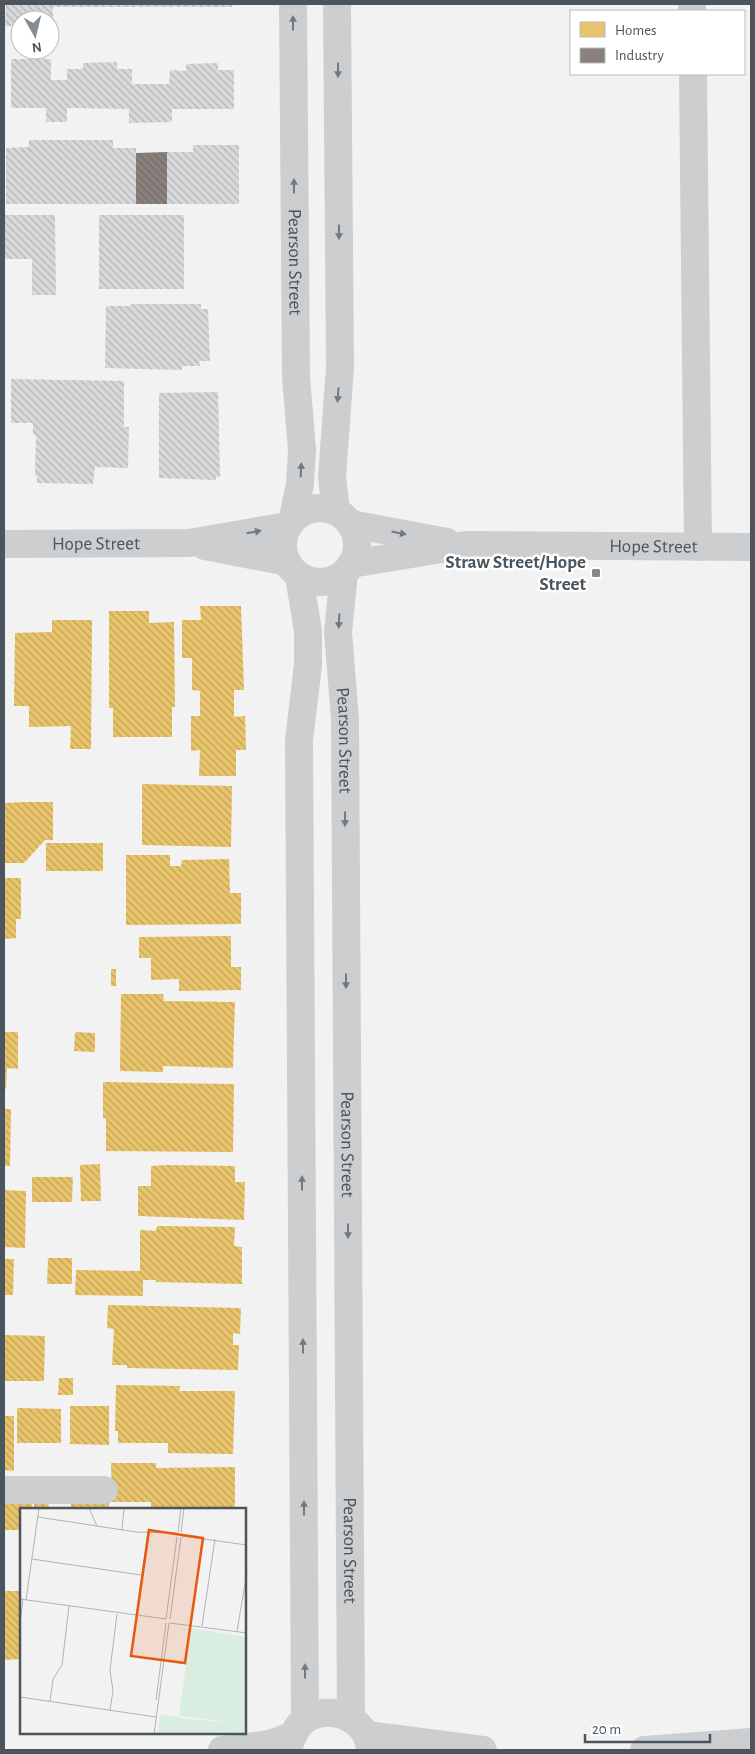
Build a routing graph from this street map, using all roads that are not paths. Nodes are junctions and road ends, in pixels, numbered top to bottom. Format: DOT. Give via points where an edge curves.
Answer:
graph roads {
  1 [pos="293,4"];
  2 [pos="337,4"];
  3 [pos="693,75"];
  4 [pos="344,518"];
  5 [pos="290,522"];
  6 [pos="189,543"];
  7 [pos="4,544"];
  8 [pos="466,545"];
  9 [pos="698,547"];
  10 [pos="751,547"];
  11 [pos="293,569"];
  12 [pos="348,569"];
  13 [pos="4,1490"];
  14 [pos="104,1490"];
  15 [pos="295,1735"];
  16 [pos="363,1735"];
  17 [pos="751,1742"];
  18 [pos="222,1750"];
  19 [pos="483,1750"];
  20 [pos="644,1750"];
  5 -- 1 [label="street, Pearson Street, one-way" via="300,484 302,450 296,377"];
  2 -- 4 [label="street, one-way" via="340,367 332,476"];
  3 -- 9 [label="street"];
  4 -- 5 [label="street" via="313,508"];
  4 -- 8 [label="street, Hope Street, one-way"];
  4 -- 12 [label="street" via="358,544"];
  6 -- 5 [label="street, Hope Street, one-way"];
  5 -- 11 [label="street" via="283,551"];
  6 -- 7 [label="street, Hope Street"];
  6 -- 11 [label="street, Hope Street"];
  8 -- 9 [label="street, Hope Street"];
  8 -- 12 [label="street, Hope Street"];
  9 -- 10 [label="street, Hope Street"];
  11 -- 12 [label="street" via="310,580 322,582 334,579"];
  15 -- 11 [label="street, Pearson Street, one-way" via="299,740 308,665 308,630"];
  12 -- 16 [label="street, Pearson Street, one-way" via="338,632 345,729"];
  13 -- 14 [label="street"];
  15 -- 16 [label="street" via="328,1712"];
  15 -- 18 [label="street" via="270,1744"];
  16 -- 19 [label="street"];
  17 -- 20 [label="street"];
}
